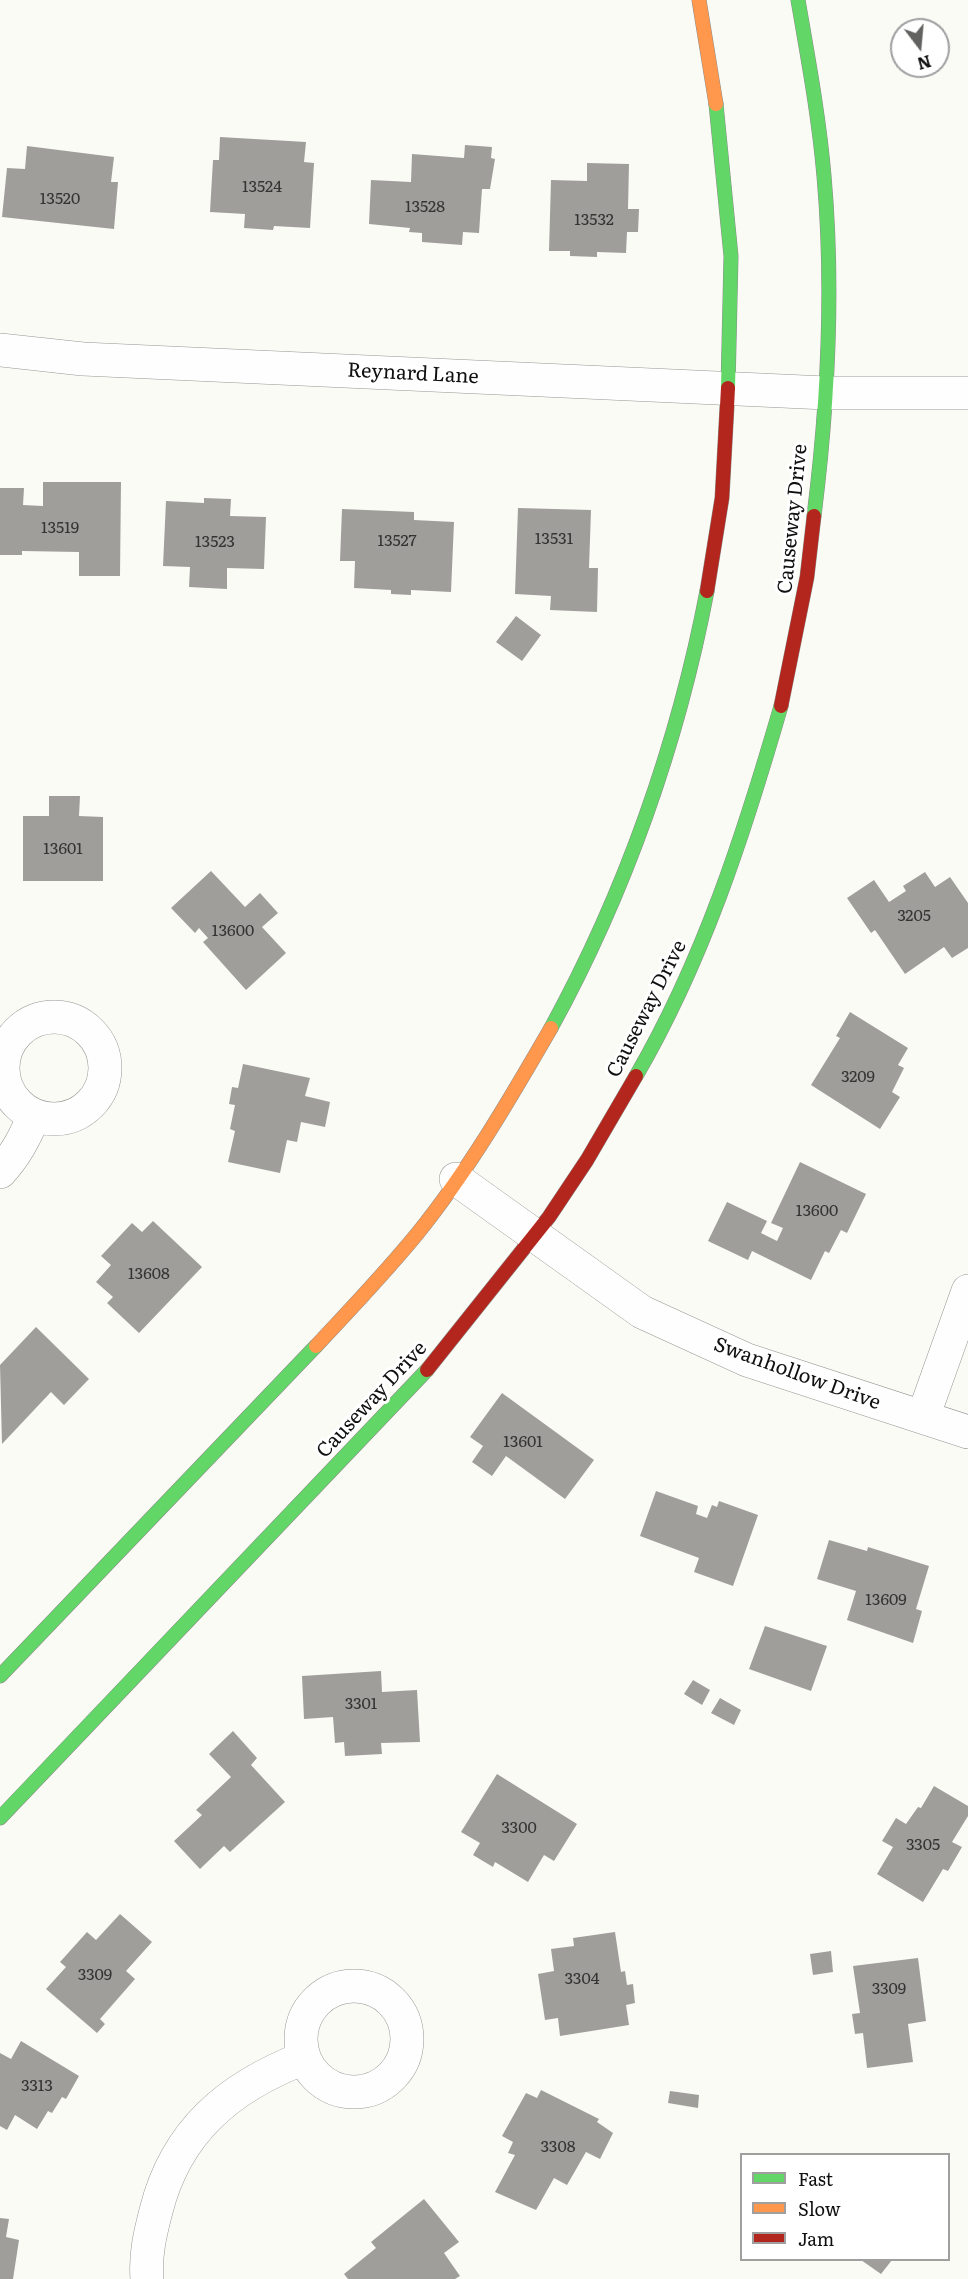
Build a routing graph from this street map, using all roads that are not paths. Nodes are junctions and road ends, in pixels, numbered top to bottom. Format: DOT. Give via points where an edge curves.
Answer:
graph roads {
  1 [pos="699,0"];
  2 [pos="798,0"];
  3 [pos="0,350"];
  4 [pos="727,388"];
  5 [pos="826,393"];
  6 [pos="968,393"];
  7 [pos="34,1115"];
  8 [pos="0,1172"];
  9 [pos="456,1179"];
  10 [pos="533,1235"];
  11 [pos="968,1291"];
  12 [pos="923,1417"];
  13 [pos="968,1432"];
  14 [pos="0,1676"];
  15 [pos="0,1818"];
  16 [pos="304,2058"];
  17 [pos="147,2279"];
  1 -- 4 [label="street" via="716,94 730,240 732,311"];
  2 -- 5 [label="street, Causeway Drive" via="826,196 830,315"];
  3 -- 4 [label="street, Reynard Lane" via="83,359"];
  4 -- 5 [label="street, Reynard Lane"];
  4 -- 9 [label="street" via="725,465 717,535 688,676 658,782 629,864 588,957 523,1079"];
  5 -- 6 [label="street, Reynard Lane"];
  5 -- 10 [label="street, Causeway Drive" via="811,563 775,737 745,834 673,1008 607,1128"];
  7 -- 8 [label="street" via="21,1143"];
  9 -- 10 [label="street, Swanhollow Drive"];
  9 -- 14 [label="street" via="417,1234 327,1334"];
  10 -- 12 [label="street, Swanhollow Drive" via="642,1311 694,1336 747,1360"];
  10 -- 15 [label="street, Causeway Drive" via="477,1313 420,1379"];
  11 -- 12 [label="street"];
  12 -- 13 [label="street, Swanhollow Drive"];
  16 -- 17 [label="street" via="271,2071 214,2108 182,2146 162,2187 153,2220"];
}
